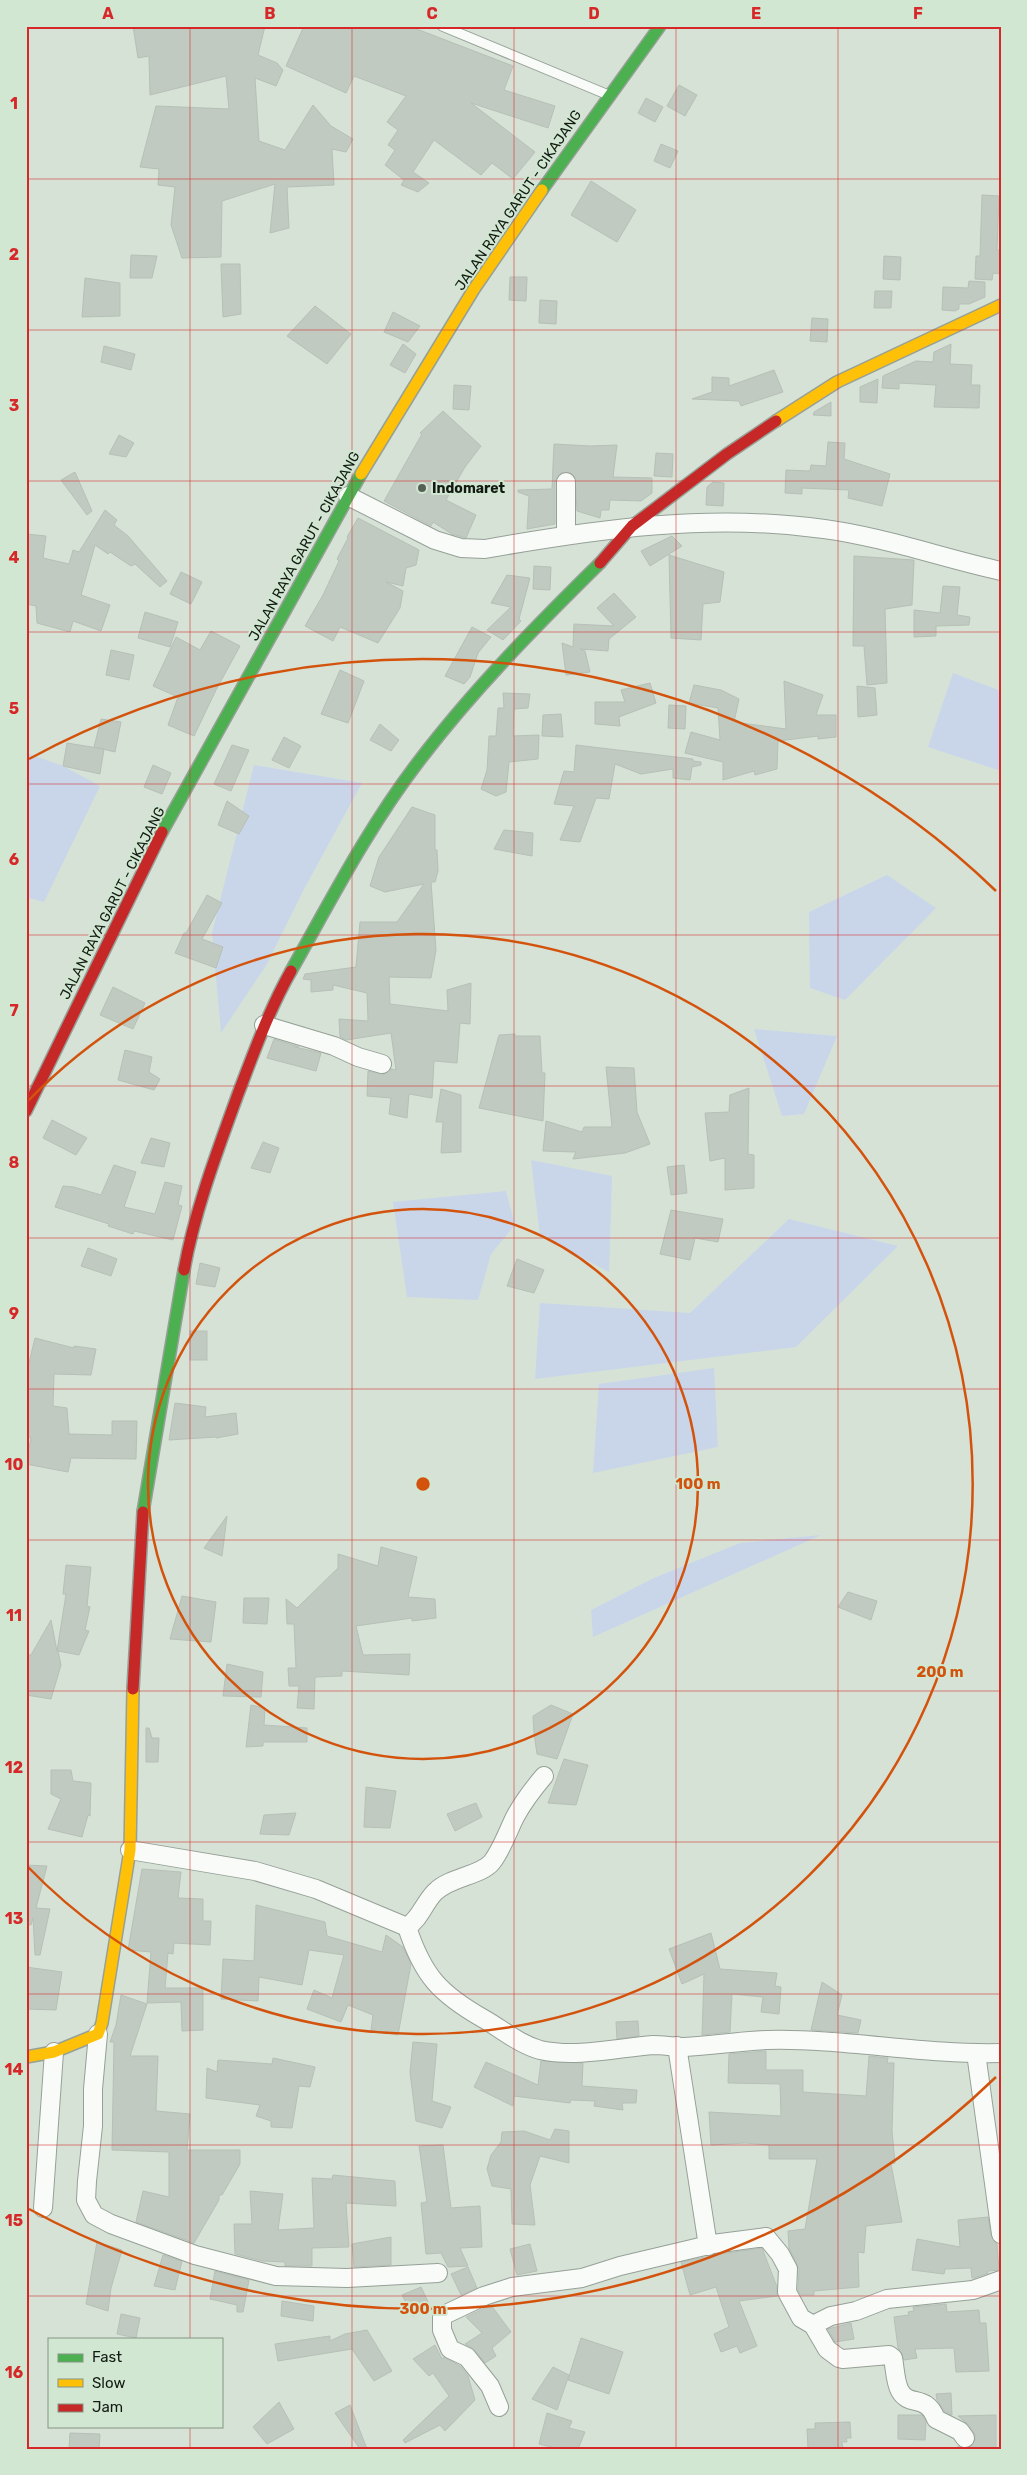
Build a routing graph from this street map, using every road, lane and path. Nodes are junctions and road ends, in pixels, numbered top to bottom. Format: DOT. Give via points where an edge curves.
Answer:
graph roads {
  1 [pos="442,26"];
  2 [pos="660,26"];
  3 [pos="609,95"];
  4 [pos="1001,305"];
  5 [pos="566,482"];
  6 [pos="348,496"];
  7 [pos="632,526"];
  8 [pos="566,535"];
  9 [pos="1001,571"];
  10 [pos="264,1025"];
  11 [pos="382,1064"];
  12 [pos="26,1111"];
  13 [pos="544,1776"];
  14 [pos="130,1850"];
  15 [pos="407,1928"];
  16 [pos="98,2034"];
  17 [pos="677,2046"];
  18 [pos="54,2052"];
  19 [pos="1001,2053"];
  20 [pos="976,2054"];
  21 [pos="26,2057"];
  22 [pos="43,2208"];
  23 [pos="1001,2234"];
  24 [pos="708,2246"];
  25 [pos="438,2273"];
  26 [pos="1001,2280"];
  27 [pos="813,2325"];
  28 [pos="499,2407"];
  29 [pos="965,2438"];
  1 -- 3 [label="lane"];
  2 -- 3 [label="street, JALAN RAYA GARUT - CIKAJANG"];
  3 -- 6 [label="street, JALAN RAYA GARUT - CIKAJANG" via="474,289"];
  4 -- 7 [label="street" via="837,382 801,403"];
  5 -- 8 [label="street"];
  6 -- 8 [label="street" via="435,540 461,548 485,549"];
  6 -- 12 [label="street, JALAN RAYA GARUT - CIKAJANG" via="162,832"];
  7 -- 8 [label="street"];
  7 -- 9 [label="street" via="737,523 824,529"];
  7 -- 10 [label="street" via="608,555 518,644 418,762 374,826 288,976"];
  10 -- 11 [label="street"];
  10 -- 14 [label="street" via="196,1218 167,1363 142,1524 132,1700"];
  13 -- 15 [label="street" via="516,1815 492,1862 476,1872 445,1882"];
  14 -- 15 [label="street" via="255,1871 316,1889"];
  14 -- 16 [label="street"];
  15 -- 17 [label="street" via="418,1958 434,1984 463,2007 520,2043 542,2050 568,2052"];
  16 -- 18 [label="street"];
  16 -- 25 [label="street" via="86,2200 94,2214 111,2224 194,2255 276,2276 347,2278"];
  17 -- 20 [label="street" via="767,2040"];
  17 -- 24 [label="street"];
  18 -- 21 [label="street"];
  18 -- 22 [label="street"];
  19 -- 20 [label="street"];
  20 -- 23 [label="street"];
  24 -- 27 [label="street" via="766,2237 788,2269 787,2292 800,2318"];
  24 -- 28 [label="street" via="582,2278 512,2287 442,2316 442,2330 450,2349 467,2357 490,2386"];
  26 -- 27 [label="street" via="972,2290 887,2299 831,2316"];
  27 -- 29 [label="street" via="822,2342 839,2358 893,2358 900,2391 909,2399 927,2404 936,2419 960,2431"];
}
